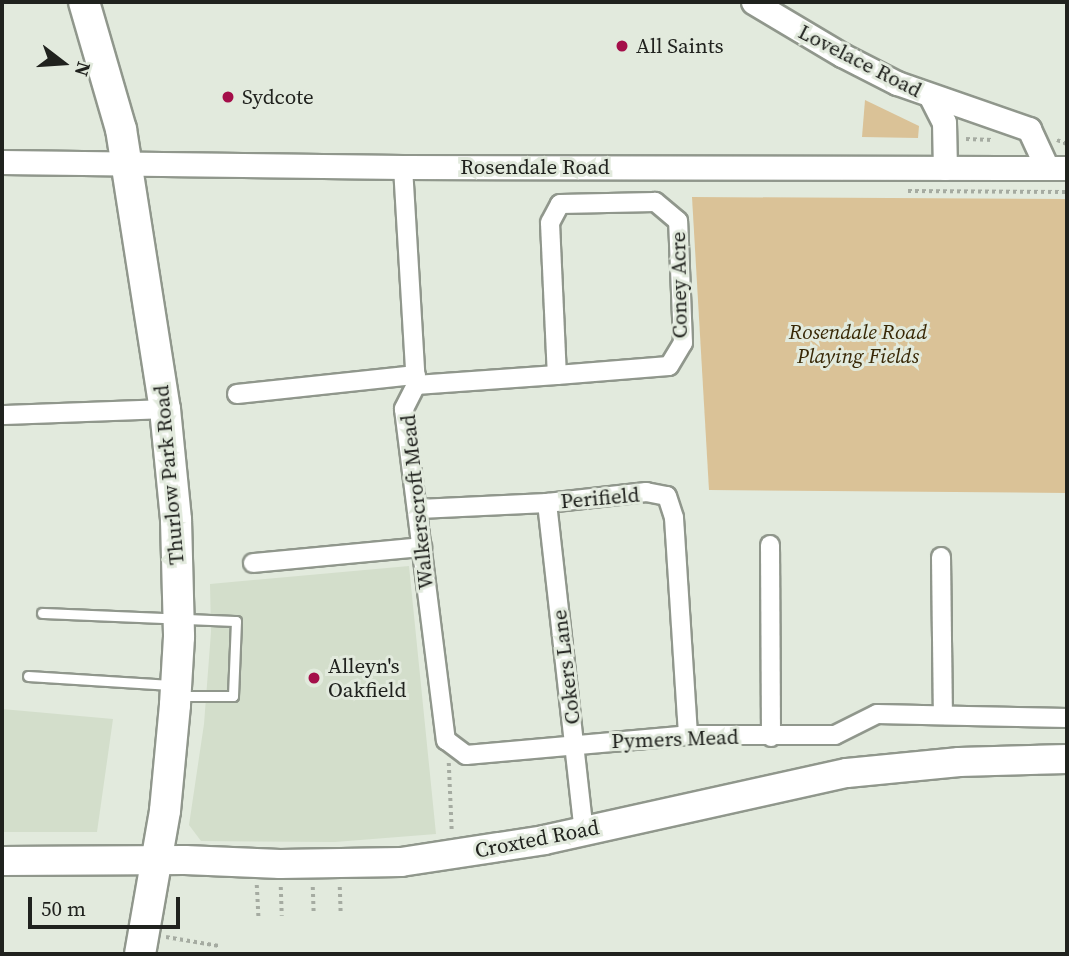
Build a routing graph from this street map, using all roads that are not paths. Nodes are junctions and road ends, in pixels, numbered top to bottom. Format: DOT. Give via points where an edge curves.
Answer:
graph roads {
  1 [pos="84,2"];
  2 [pos="753,2"];
  3 [pos="931,97"];
  4 [pos="2,162"];
  5 [pos="126,163"];
  6 [pos="403,167"];
  7 [pos="946,168"];
  8 [pos="1057,168"];
  9 [pos="557,375"];
  10 [pos="416,380"];
  11 [pos="237,394"];
  12 [pos="165,409"];
  13 [pos="2,415"];
  14 [pos="547,503"];
  15 [pos="419,509"];
  16 [pos="770,545"];
  17 [pos="422,547"];
  18 [pos="941,558"];
  19 [pos="253,563"];
  20 [pos="42,613"];
  21 [pos="179,620"];
  22 [pos="28,676"];
  23 [pos="176,691"];
  24 [pos="943,715"];
  25 [pos="1067,718"];
  26 [pos="688,735"];
  27 [pos="771,737"];
  28 [pos="576,744"];
  29 [pos="457,748"];
  30 [pos="1067,759"];
  31 [pos="584,831"];
  32 [pos="2,860"];
  33 [pos="158,861"];
  34 [pos="142,944"];
  1 -- 5 [label="highway, Thurlow Park Road" via="118,117"];
  2 -- 3 [label="street, Lovelace Road" via="842,55"];
  3 -- 7 [label="street, Lovelace Road" via="944,122"];
  3 -- 8 [label="street, Lovelace Road" via="1029,129"];
  4 -- 5 [label="street, Rosendale Road"];
  5 -- 6 [label="street, Rosendale Road"];
  5 -- 12 [label="highway, Thurlow Park Road"];
  6 -- 7 [label="street, Rosendale Road"];
  6 -- 10 [label="street, Walkerscroft Mead"];
  7 -- 8 [label="street, Rosendale Road"];
  9 -- 9 [label="street, Coney Acre" via="550,223 560,204 655,202 678,220 683,343 669,366"];
  9 -- 10 [label="street, Coney Acre"];
  10 -- 11 [label="street, Coney Acre"];
  10 -- 15 [label="street, Walkerscroft Mead" via="404,409"];
  12 -- 13 [label="street"];
  12 -- 21 [label="highway, Thurlow Park Road" via="176,520"];
  14 -- 15 [label="street, Perifield"];
  14 -- 26 [label="street, Perifield" via="646,492 667,496 674,518"];
  14 -- 28 [label="street, Cokers Lane"];
  15 -- 17 [label="street, Walkerscroft Mead"];
  16 -- 27 [label="street"];
  17 -- 19 [label="street"];
  17 -- 29 [label="street, Walkerscroft Mead" via="446,740"];
  18 -- 24 [label="street"];
  20 -- 21 [label="lane"];
  21 -- 23 [label="highway, Thurlow Park Road"];
  21 -- 23 [label="lane" via="236,621 233,696"];
  22 -- 23 [label="lane"];
  23 -- 33 [label="highway, Thurlow Park Road"];
  24 -- 25 [label="street, Pymers Mead"];
  24 -- 27 [label="street, Pymers Mead" via="877,714 835,735"];
  26 -- 27 [label="street, Pymers Mead"];
  26 -- 28 [label="street, Pymers Mead"];
  28 -- 29 [label="street, Pymers Mead" via="466,755"];
  28 -- 31 [label="street, Cokers Lane"];
  30 -- 31 [label="main road, Croxted Road" via="959,762 847,773"];
  31 -- 33 [label="main road, Croxted Road" via="391,862"];
  32 -- 33 [label="main road, Croxted Road"];
  33 -- 34 [label="highway, Thurlow Park Road"];
}
